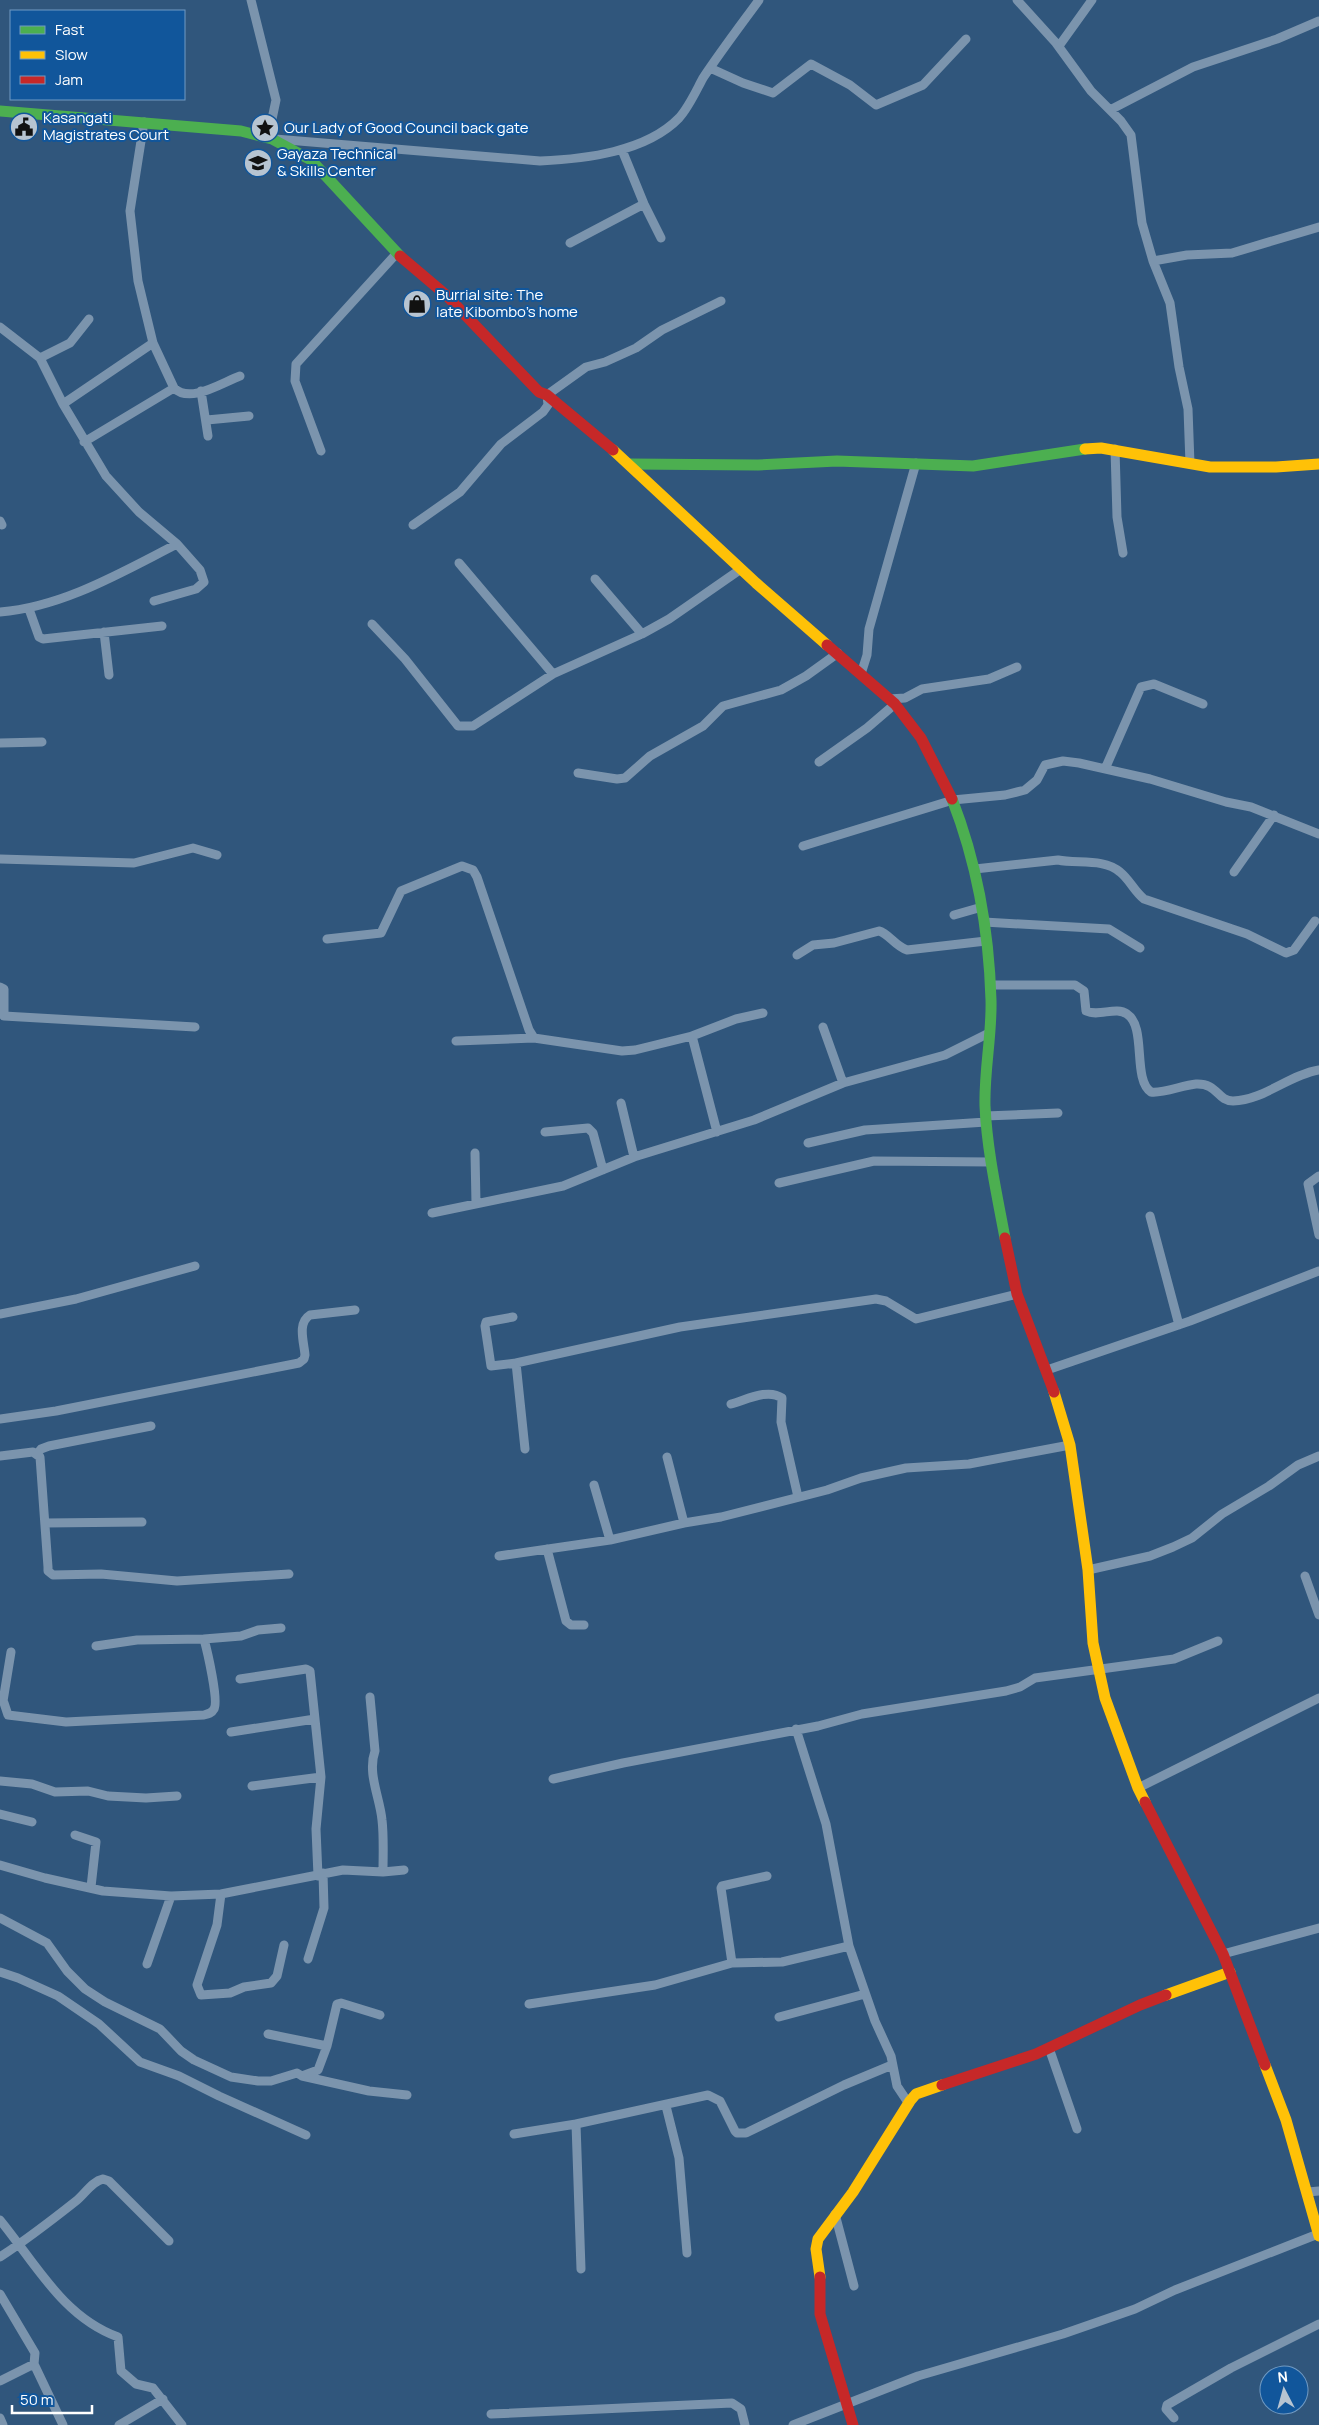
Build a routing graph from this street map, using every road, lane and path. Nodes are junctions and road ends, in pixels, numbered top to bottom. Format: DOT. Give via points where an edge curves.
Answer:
graph roads {
  1 [pos="251,0"];
  2 [pos="759,0"];
  3 [pos="1016,0"];
  4 [pos="1092,0"];
  5 [pos="1319,21"];
  6 [pos="966,39"];
  7 [pos="1058,46"];
  8 [pos="710,68"];
  9 [pos="1110,110"];
  10 [pos="0,111"];
  11 [pos="144,122"];
  12 [pos="270,138"];
  13 [pos="622,150"];
  14 [pos="644,204"];
  15 [pos="1319,227"];
  16 [pos="661,238"];
  17 [pos="570,243"];
  18 [pos="397,253"];
  19 [pos="1153,261"];
  20 [pos="721,301"];
  21 [pos="89,320"];
  22 [pos="0,327"];
  23 [pos="154,343"];
  24 [pos="40,358"];
  25 [pos="240,376"];
  26 [pos="174,388"];
  27 [pos="201,391"];
  28 [pos="547,395"];
  29 [pos="62,404"];
  30 [pos="249,416"];
  31 [pos="207,420"];
  32 [pos="208,436"];
  33 [pos="84,442"];
  34 [pos="1115,449"];
  35 [pos="321,451"];
  36 [pos="916,463"];
  37 [pos="630,464"];
  38 [pos="1190,464"];
  39 [pos="1319,464"];
  40 [pos="413,525"];
  41 [pos="177,544"];
  42 [pos="1123,553"];
  43 [pos="459,563"];
  44 [pos="742,569"];
  45 [pos="595,579"];
  46 [pos="154,601"];
  47 [pos="29,609"];
  48 [pos="0,612"];
  49 [pos="372,624"];
  50 [pos="162,626"];
  51 [pos="104,632"];
  52 [pos="642,634"];
  53 [pos="838,653"];
  54 [pos="1017,667"];
  55 [pos="553,674"];
  56 [pos="861,674"];
  57 [pos="108,675"];
  58 [pos="892,702"];
  59 [pos="1203,704"];
  60 [pos="42,742"];
  61 [pos="0,743"];
  62 [pos="819,762"];
  63 [pos="1105,769"];
  64 [pos="578,774"];
  65 [pos="953,800"];
  66 [pos="1274,815"];
  67 [pos="1319,834"];
  68 [pos="804,846"];
  69 [pos="217,855"];
  70 [pos="0,859"];
  71 [pos="975,869"];
  72 [pos="1234,872"];
  73 [pos="982,907"];
  74 [pos="954,915"];
  75 [pos="1315,921"];
  76 [pos="984,922"];
  77 [pos="327,939"];
  78 [pos="986,941"];
  79 [pos="1140,948"];
  80 [pos="797,955"];
  81 [pos="990,985"];
  82 [pos="0,987"];
  83 [pos="763,1013"];
  84 [pos="195,1027"];
  85 [pos="823,1027"];
  86 [pos="989,1033"];
  87 [pos="692,1036"];
  88 [pos="534,1038"];
  89 [pos="456,1041"];
  90 [pos="1319,1070"];
  91 [pos="844,1083"];
  92 [pos="622,1103"];
  93 [pos="1058,1113"];
  94 [pos="986,1119"];
  95 [pos="545,1132"];
  96 [pos="717,1132"];
  97 [pos="808,1143"];
  98 [pos="475,1153"];
  99 [pos="634,1157"];
  100 [pos="991,1162"];
  101 [pos="603,1170"];
  102 [pos="1319,1176"];
  103 [pos="780,1182"];
  104 [pos="476,1204"];
  105 [pos="432,1213"];
  106 [pos="1150,1216"];
  107 [pos="1319,1234"];
  108 [pos="195,1266"];
  109 [pos="1319,1271"];
  110 [pos="1017,1294"];
  111 [pos="355,1310"];
  112 [pos="0,1314"];
  113 [pos="513,1317"];
  114 [pos="1179,1325"];
  115 [pos="516,1363"];
  116 [pos="1047,1370"];
  117 [pos="731,1404"];
  118 [pos="0,1419"];
  119 [pos="151,1426"];
  120 [pos="1070,1445"];
  121 [pos="525,1449"];
  122 [pos="37,1454"];
  123 [pos="0,1456"];
  124 [pos="1319,1456"];
  125 [pos="666,1457"];
  126 [pos="594,1485"];
  127 [pos="798,1497"];
  128 [pos="142,1522"];
  129 [pos="45,1523"];
  130 [pos="684,1523"];
  131 [pos="610,1540"];
  132 [pos="547,1550"];
  133 [pos="499,1556"];
  134 [pos="1088,1570"];
  135 [pos="289,1574"];
  136 [pos="1305,1576"];
  137 [pos="1319,1615"];
  138 [pos="584,1625"];
  139 [pos="280,1628"];
  140 [pos="204,1639"];
  141 [pos="1218,1641"];
  142 [pos="96,1646"];
  143 [pos="11,1652"];
  144 [pos="1098,1670"];
  145 [pos="240,1680"];
  146 [pos="370,1697"];
  147 [pos="1319,1698"];
  148 [pos="2,1700"];
  149 [pos="315,1719"];
  150 [pos="796,1729"];
  151 [pos="231,1732"];
  152 [pos="321,1778"];
  153 [pos="553,1779"];
  154 [pos="0,1781"];
  155 [pos="252,1786"];
  156 [pos="1138,1788"];
  157 [pos="177,1796"];
  158 [pos="0,1814"];
  159 [pos="32,1822"];
  160 [pos="75,1835"];
  161 [pos="0,1865"];
  162 [pos="404,1870"];
  163 [pos="383,1872"];
  164 [pos="321,1875"];
  165 [pos="767,1876"];
  166 [pos="91,1888"];
  167 [pos="221,1894"];
  168 [pos="171,1896"];
  169 [pos="0,1918"];
  170 [pos="1319,1928"];
  171 [pos="284,1945"];
  172 [pos="849,1946"];
  173 [pos="1223,1954"];
  174 [pos="308,1959"];
  175 [pos="732,1963"];
  176 [pos="146,1964"];
  177 [pos="0,1972"];
  178 [pos="1230,1972"];
  179 [pos="865,1994"];
  180 [pos="530,2004"];
  181 [pos="380,2015"];
  182 [pos="779,2017"];
  183 [pos="268,2034"];
  184 [pos="327,2046"];
  185 [pos="1049,2048"];
  186 [pos="892,2065"];
  187 [pos="302,2076"];
  188 [pos="407,2095"];
  189 [pos="908,2104"];
  190 [pos="666,2106"];
  191 [pos="576,2124"];
  192 [pos="1077,2129"];
  193 [pos="514,2134"];
  194 [pos="306,2135"];
  195 [pos="1314,2191"];
  196 [pos="835,2214"];
  197 [pos="0,2220"];
  198 [pos="1319,2235"];
  199 [pos="169,2241"];
  200 [pos="20,2244"];
  201 [pos="687,2253"];
  202 [pos="0,2257"];
  203 [pos="581,2269"];
  204 [pos="854,2286"];
  205 [pos="0,2294"];
  206 [pos="1319,2324"];
  207 [pos="34,2364"];
  208 [pos="0,2381"];
  209 [pos="163,2399"];
  210 [pos="847,2403"];
  211 [pos="490,2414"];
  212 [pos="0,2418"];
  213 [pos="1174,2418"];
  214 [pos="3,2425"];
  215 [pos="63,2425"];
  216 [pos="119,2425"];
  217 [pos="182,2425"];
  218 [pos="745,2425"];
  219 [pos="793,2425"];
  220 [pos="853,2425"];
  1 -- 12 [label="street" via="276,100"];
  2 -- 8 [label="street"];
  3 -- 7 [label="street"];
  4 -- 7 [label="street"];
  5 -- 9 [label="street" via="1277,40 1193,67"];
  6 -- 8 [label="street" via="923,84 876,105 850,85 811,64 773,93"];
  7 -- 9 [label="street" via="1091,91"];
  8 -- 13 [label="street" via="680,117 662,132"];
  9 -- 19 [label="street" via="1126,126 1133,139 1142,223"];
  10 -- 11 [label="street"];
  11 -- 12 [label="street" via="218,128"];
  11 -- 23 [label="street" via="130,211 138,281"];
  12 -- 13 [label="street" via="540,162"];
  12 -- 18 [label="street" via="311,160"];
  13 -- 14 [label="street"];
  14 -- 16 [label="street"];
  14 -- 17 [label="street"];
  15 -- 19 [label="street" via="1232,253 1187,255"];
  18 -- 28 [label="street" via="446,295 539,392"];
  18 -- 35 [label="street" via="296,364 295,381"];
  19 -- 38 [label="street" via="1169,298 1188,409"];
  20 -- 28 [label="street" via="662,330 636,348 586,367"];
  21 -- 24 [label="street" via="70,343"];
  22 -- 24 [label="street"];
  23 -- 26 [label="street"];
  23 -- 29 [label="street"];
  24 -- 29 [label="street"];
  25 -- 27 [label="street"];
  26 -- 27 [label="street" via="185,395"];
  26 -- 33 [label="street"];
  27 -- 31 [label="street"];
  28 -- 37 [label="street"];
  28 -- 40 [label="street" via="548,405 543,412 501,444 460,492"];
  29 -- 33 [label="street"];
  30 -- 31 [label="street"];
  31 -- 32 [label="street"];
  33 -- 41 [label="street" via="106,476 139,512"];
  34 -- 36 [label="street" via="1080,448 973,466"];
  34 -- 38 [label="street"];
  34 -- 42 [label="street" via="1117,517"];
  36 -- 37 [label="street"];
  36 -- 56 [label="street" via="869,629"];
  37 -- 44 [label="street"];
  38 -- 39 [label="street" via="1227,468"];
  41 -- 46 [label="street" via="200,570 204,582 196,589"];
  41 -- 47 [label="street" via="103,581"];
  43 -- 55 [label="street"];
  44 -- 52 [label="street"];
  44 -- 53 [label="street"];
  45 -- 52 [label="street"];
  47 -- 48 [label="street"];
  47 -- 51 [label="street" via="39,638"];
  49 -- 55 [label="street" via="405,659 458,726 473,726"];
  50 -- 51 [label="street"];
  51 -- 57 [label="street"];
  52 -- 55 [label="street"];
  53 -- 56 [label="street"];
  53 -- 64 [label="street" via="781,690 723,706 702,726 650,756 625,778"];
  54 -- 58 [label="street" via="989,679 922,689"];
  56 -- 58 [label="street"];
  58 -- 62 [label="street" via="867,728"];
  58 -- 65 [label="street" via="921,738"];
  59 -- 63 [label="street" via="1154,684 1141,687"];
  60 -- 61 [label="street"];
  63 -- 65 [label="street" via="1071,762 1050,763 1025,790"];
  63 -- 66 [label="street"];
  65 -- 68 [label="street"];
  65 -- 71 [label="street"];
  66 -- 67 [label="street"];
  66 -- 72 [label="street"];
  69 -- 70 [label="street" via="193,848 134,863"];
  71 -- 73 [label="street"];
  71 -- 75 [label="street" via="1058,860 1105,865 1119,871 1144,899 1247,934 1286,953 1294,950"];
  73 -- 74 [label="street"];
  73 -- 76 [label="street"];
  76 -- 78 [label="street"];
  76 -- 79 [label="street" via="1109,928"];
  77 -- 88 [label="street" via="382,933 401,891 462,866 472,870 478,877"];
  78 -- 80 [label="street" via="907,950 895,945 882,932 872,932 834,943 813,945"];
  78 -- 81 [label="street"];
  81 -- 86 [label="street"];
  81 -- 90 [label="street" via="1075,985 1084,991 1086,1011 1099,1014 1125,1012 1134,1023 1144,1083 1151,1092 1204,1084 1213,1087 1223,1098 1234,1101 1275,1089 1305,1072"];
  82 -- 84 [label="street" via="4,989 4,1016"];
  83 -- 87 [label="street" via="736,1019"];
  85 -- 91 [label="street"];
  86 -- 91 [label="street" via="945,1055"];
  86 -- 94 [label="street"];
  87 -- 88 [label="street" via="622,1051"];
  87 -- 96 [label="street"];
  88 -- 89 [label="street"];
  91 -- 96 [label="street"];
  92 -- 99 [label="street"];
  93 -- 94 [label="street"];
  94 -- 97 [label="street" via="865,1130"];
  94 -- 100 [label="street"];
  95 -- 101 [label="street" via="588,1128"];
  96 -- 99 [label="street"];
  98 -- 104 [label="street"];
  99 -- 101 [label="street"];
  100 -- 103 [label="street" via="874,1161"];
  100 -- 110 [label="street"];
  101 -- 104 [label="street" via="563,1186"];
  102 -- 107 [label="street" via="1308,1184"];
  104 -- 105 [label="street"];
  106 -- 114 [label="street"];
  108 -- 112 [label="street" via="76,1299"];
  109 -- 114 [label="street"];
  110 -- 115 [label="street" via="916,1319 876,1299 680,1327"];
  110 -- 116 [label="street"];
  111 -- 118 [label="street" via="305,1318 302,1324 305,1355 299,1363"];
  113 -- 115 [label="street" via="491,1320 485,1326 491,1366"];
  114 -- 116 [label="street"];
  115 -- 121 [label="street"];
  116 -- 120 [label="street"];
  117 -- 127 [label="street" via="768,1394 782,1398 781,1422"];
  119 -- 122 [label="street" via="49,1446"];
  120 -- 127 [label="street" via="969,1464 906,1468"];
  120 -- 134 [label="street"];
  122 -- 123 [label="street"];
  122 -- 129 [label="street"];
  124 -- 134 [label="street" via="1298,1465 1222,1514 1192,1538 1150,1556"];
  125 -- 130 [label="street"];
  126 -- 131 [label="street"];
  127 -- 130 [label="street"];
  128 -- 129 [label="street"];
  129 -- 135 [label="street" via="48,1571 53,1575 101,1574 178,1581"];
  130 -- 131 [label="street"];
  131 -- 132 [label="street"];
  132 -- 133 [label="street"];
  132 -- 138 [label="street" via="566,1621 571,1625"];
  134 -- 144 [label="street"];
  136 -- 137 [label="street"];
  139 -- 140 [label="street"];
  140 -- 142 [label="street" via="137,1640"];
  140 -- 148 [label="street" via="215,1706 209,1714 66,1722 8,1715"];
  141 -- 144 [label="street" via="1174,1659"];
  143 -- 148 [label="street"];
  144 -- 150 [label="street" via="1035,1678 1020,1687 1006,1690 862,1714"];
  144 -- 156 [label="street"];
  145 -- 149 [label="street" via="310,1671"];
  146 -- 163 [label="street" via="375,1751 372,1769 382,1820"];
  147 -- 156 [label="street"];
  149 -- 151 [label="street"];
  149 -- 152 [label="street"];
  150 -- 153 [label="street"];
  150 -- 172 [label="street" via="826,1824"];
  152 -- 155 [label="street"];
  152 -- 164 [label="street" via="316,1829"];
  154 -- 157 [label="street" via="32,1784 55,1792 88,1791 108,1796 146,1798"];
  156 -- 173 [label="street"];
  158 -- 159 [label="street"];
  160 -- 166 [label="street" via="96,1842"];
  161 -- 166 [label="street"];
  162 -- 163 [label="street"];
  163 -- 164 [label="street" via="343,1870"];
  164 -- 167 [label="street"];
  164 -- 174 [label="street" via="324,1908"];
  165 -- 175 [label="street" via="721,1888"];
  166 -- 168 [label="street"];
  167 -- 168 [label="street"];
  167 -- 171 [label="street" via="217,1925 197,1985 201,1995 230,1994 244,1987 271,1983 277,1976"];
  168 -- 176 [label="street"];
  169 -- 187 [label="street" via="46,1943 85,1989 160,2029 180,2051 194,2060 231,2077 271,2081 297,2073"];
  170 -- 173 [label="street"];
  172 -- 175 [label="street" via="782,1962"];
  172 -- 179 [label="street"];
  173 -- 178 [label="street"];
  175 -- 180 [label="street" via="655,1985"];
  177 -- 194 [label="street" via="58,1996 99,2024 140,2062 179,2076"];
  178 -- 185 [label="street" via="1140,2005"];
  178 -- 195 [label="street"];
  179 -- 182 [label="street"];
  179 -- 186 [label="street"];
  181 -- 184 [label="street" via="337,2004"];
  183 -- 184 [label="street"];
  184 -- 187 [label="street" via="318,2070"];
  185 -- 189 [label="street" via="926,2090 916,2094"];
  185 -- 192 [label="street"];
  186 -- 189 [label="street" via="897,2086"];
  186 -- 190 [label="street" via="746,2133 734,2131 720,2100 713,2095"];
  187 -- 188 [label="street" via="369,2091"];
  189 -- 196 [label="street" via="853,2192"];
  190 -- 191 [label="street"];
  190 -- 201 [label="street" via="679,2158"];
  191 -- 193 [label="street"];
  191 -- 203 [label="street"];
  195 -- 198 [label="street"];
  196 -- 204 [label="street"];
  196 -- 210 [label="street" via="818,2240 816,2249 822,2286 820,2314"];
  197 -- 200 [label="street"];
  198 -- 210 [label="street" via="1175,2290 1135,2309 1063,2334 918,2376"];
  199 -- 200 [label="street" via="109,2181 103,2179"];
  200 -- 202 [label="street"];
  200 -- 209 [label="street" via="41,2277 70,2308 99,2330 118,2337 121,2371 136,2384 153,2388"];
  205 -- 207 [label="street" via="34,2354"];
  206 -- 213 [label="street" via="1231,2368 1167,2405 1166,2409"];
  207 -- 208 [label="street"];
  207 -- 215 [label="street"];
  209 -- 216 [label="street"];
  209 -- 217 [label="street"];
  210 -- 219 [label="street"];
  210 -- 220 [label="street"];
  211 -- 218 [label="street" via="732,2403 741,2409"];
  212 -- 214 [label="street"];
}
